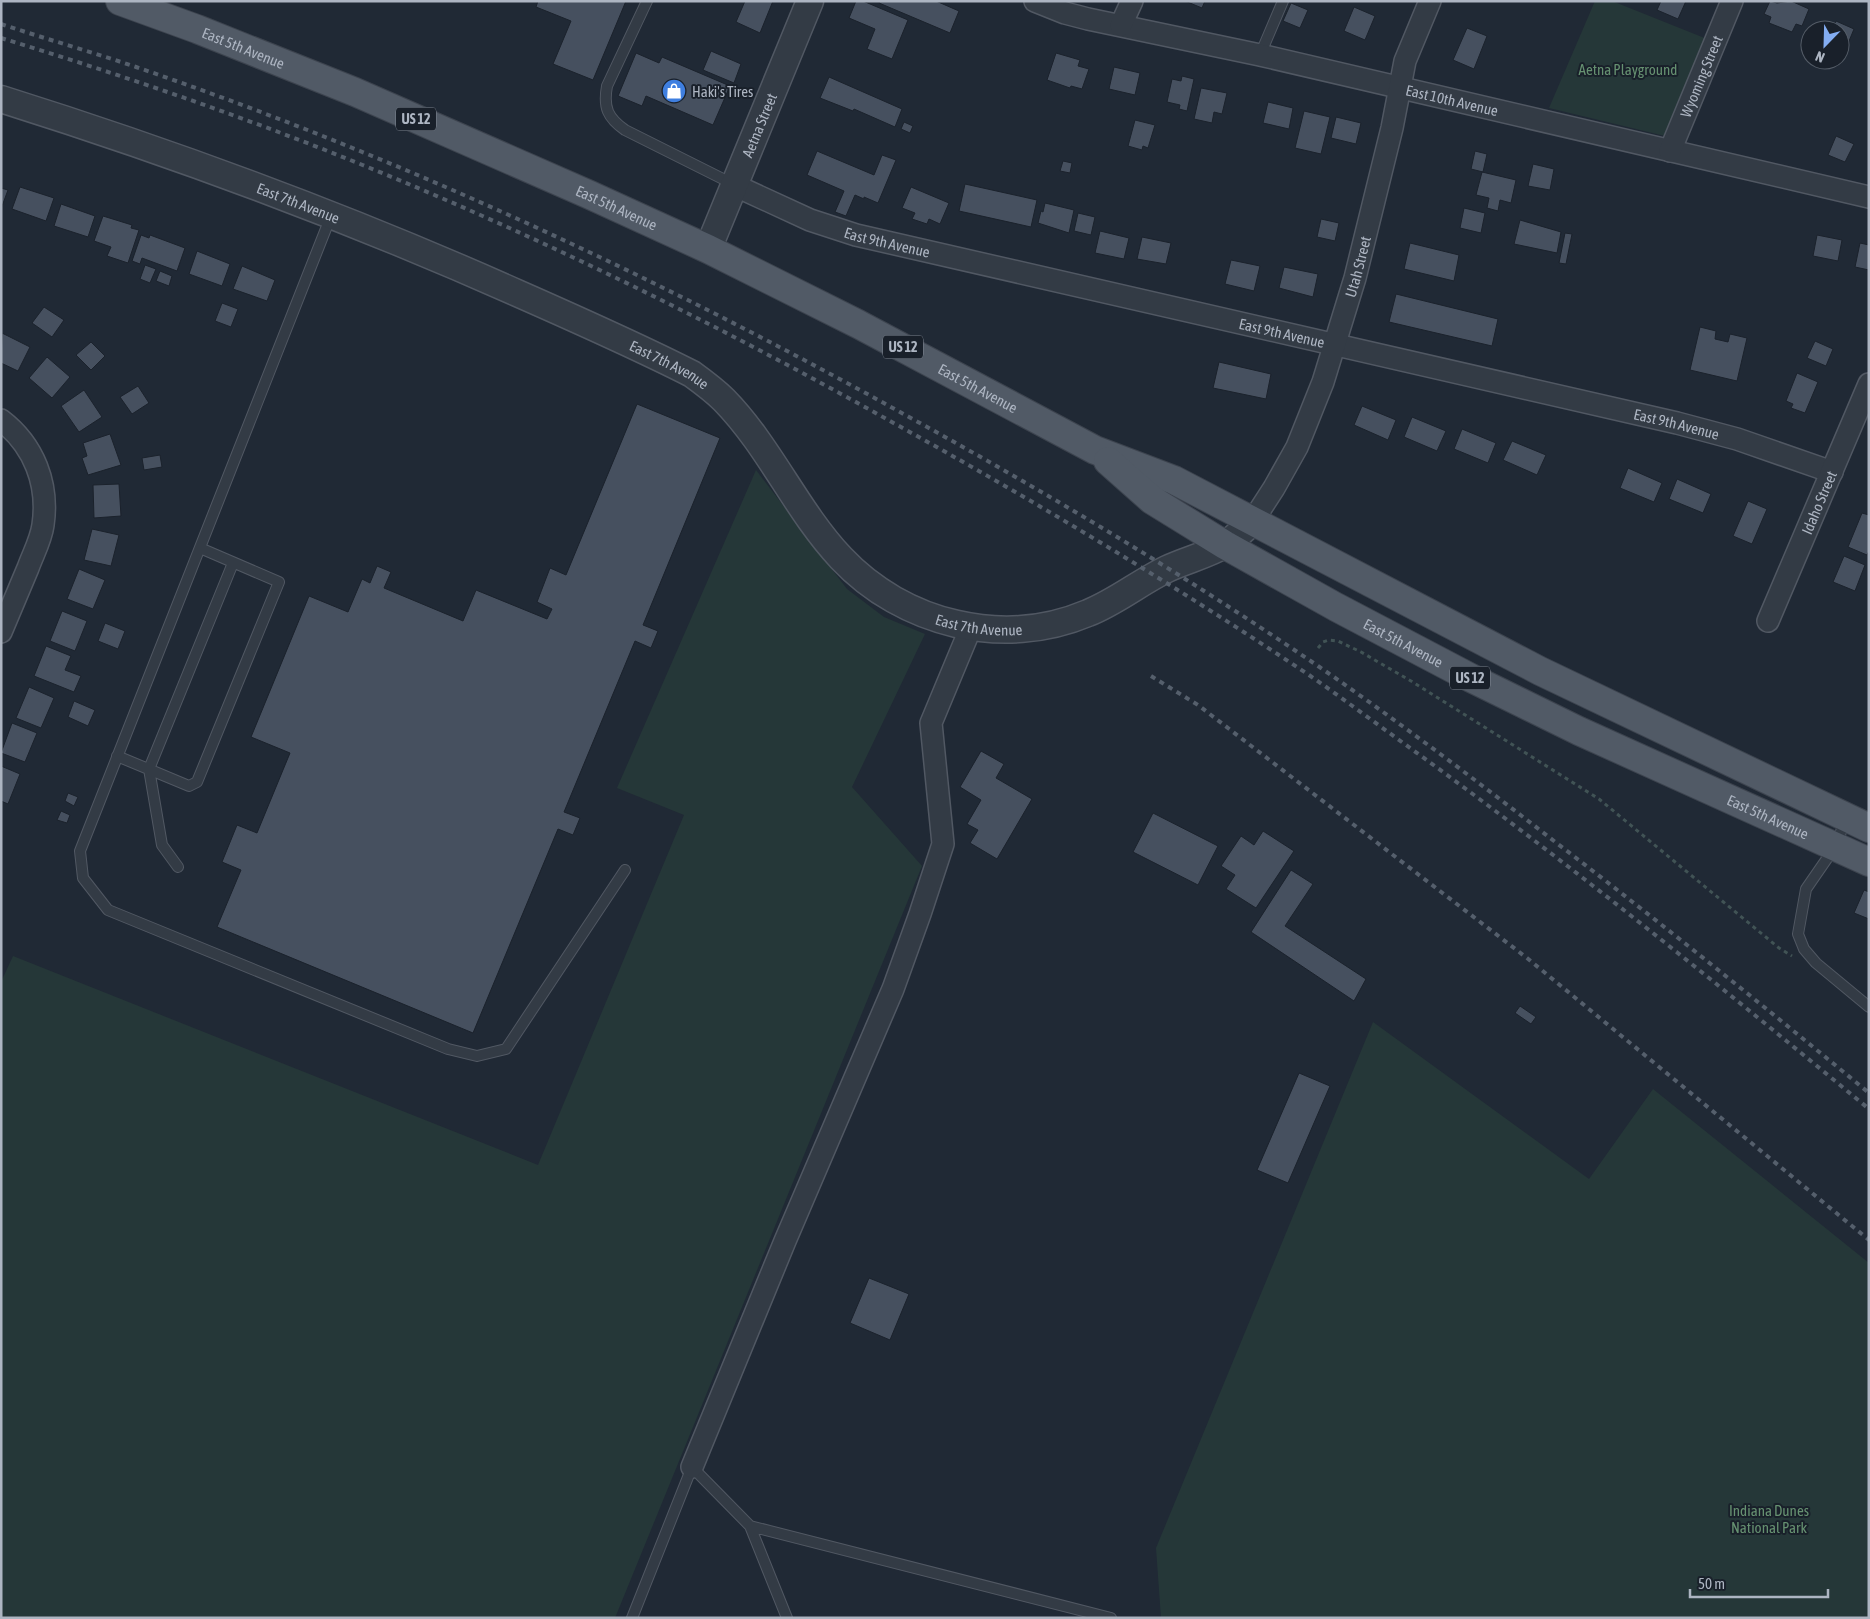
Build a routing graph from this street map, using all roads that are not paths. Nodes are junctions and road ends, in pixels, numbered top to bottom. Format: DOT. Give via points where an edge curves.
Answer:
graph roads {
  1 [pos="120,1"];
  2 [pos="647,1"];
  3 [pos="810,1"];
  4 [pos="1035,1"];
  5 [pos="1132,1"];
  6 [pos="1283,1"];
  7 [pos="1430,1"];
  8 [pos="1732,1"];
  9 [pos="1121,26"];
  10 [pos="1260,55"];
  11 [pos="1399,87"];
  12 [pos="1,99"];
  13 [pos="1670,150"];
  14 [pos="734,185"];
  15 [pos="1869,197"];
  16 [pos="331,215"];
  17 [pos="708,249"];
  18 [pos="1334,345"];
  19 [pos="1869,384"];
  20 [pos="1,420"];
  21 [pos="1095,450"];
  22 [pos="1832,472"];
  23 [pos="1252,522"];
  24 [pos="1225,545"];
  25 [pos="200,548"];
  26 [pos="234,562"];
  27 [pos="1768,622"];
  28 [pos="971,627"];
  29 [pos="1,632"];
  30 [pos="117,756"];
  31 [pos="149,769"];
  32 [pos="1858,823"];
  33 [pos="1835,847"];
  34 [pos="1869,862"];
  35 [pos="178,867"];
  36 [pos="625,870"];
  37 [pos="1869,1007"];
  38 [pos="692,1467"];
  39 [pos="750,1526"];
  40 [pos="632,1618"];
  41 [pos="787,1618"];
  42 [pos="1111,1618"];
  1 -- 17 [label="main road, East 5th Avenue / US 12" via="355,92"];
  2 -- 14 [label="lane" via="607,86 608,112 614,122 625,130"];
  3 -- 14 [label="street, Aetna Street"];
  4 -- 9 [label="street, East 10th Avenue" via="1066,13"];
  5 -- 9 [label="street"];
  6 -- 10 [label="lane"];
  7 -- 11 [label="street, Utah Street" via="1408,51"];
  8 -- 13 [label="street, Wyoming Street"];
  9 -- 10 [label="street, East 10th Avenue"];
  10 -- 11 [label="street, East 10th Avenue"];
  11 -- 13 [label="street, East 10th Avenue"];
  11 -- 18 [label="street, Utah Street" via="1353,287"];
  12 -- 16 [label="street, East 7th Avenue"];
  13 -- 15 [label="street, East 10th Avenue"];
  14 -- 17 [label="street, Aetna Street"];
  14 -- 18 [label="street, East 9th Avenue" via="810,220 856,235"];
  16 -- 25 [label="lane"];
  16 -- 28 [label="street, East 7th Avenue" via="569,315 692,374 717,393 737,415 828,543 855,572 909,608 950,624"];
  17 -- 21 [label="main road, East 5th Avenue / US 12" via="867,328"];
  18 -- 22 [label="street, East 9th Avenue" via="1677,422 1738,439"];
  18 -- 23 [label="street, Utah Street" via="1304,433"];
  19 -- 22 [label="street, Idaho Street"];
  20 -- 29 [label="street" via="26,445 36,463 44,497 43,526"];
  21 -- 23 [label="main road, East 5th Avenue / US 12" via="1174,480"];
  21 -- 24 [label="main road, East 5th Avenue / US 12" via="1152,500"];
  22 -- 27 [label="street, Idaho Street"];
  23 -- 24 [label="street, East 7th Avenue"];
  23 -- 32 [label="main road, East 5th Avenue / US 12" via="1540,671"];
  24 -- 28 [label="street, East 7th Avenue" via="1167,569 1106,604 1069,620 1015,629"];
  24 -- 33 [label="main road, East 5th Avenue / US 12" via="1471,678 1579,731"];
  25 -- 26 [label="lane"];
  25 -- 30 [label="lane"];
  26 -- 31 [label="lane"];
  26 -- 31 [label="lane" via="279,582 264,619 197,782 189,786"];
  28 -- 38 [label="street" via="932,723 943,844 920,914 893,988"];
  30 -- 31 [label="lane"];
  30 -- 36 [label="lane" via="80,851 83,878 108,910 448,1049 477,1056 506,1049"];
  31 -- 35 [label="lane" via="162,845"];
  32 -- 33 [label="lane"];
  33 -- 34 [label="main road, East 5th Avenue / US 12"];
  33 -- 37 [label="lane" via="1806,889 1798,934 1804,949 1816,963"];
  38 -- 39 [label="lane"];
  38 -- 40 [label="lane"];
  39 -- 41 [label="lane"];
  39 -- 42 [label="lane"];
}
